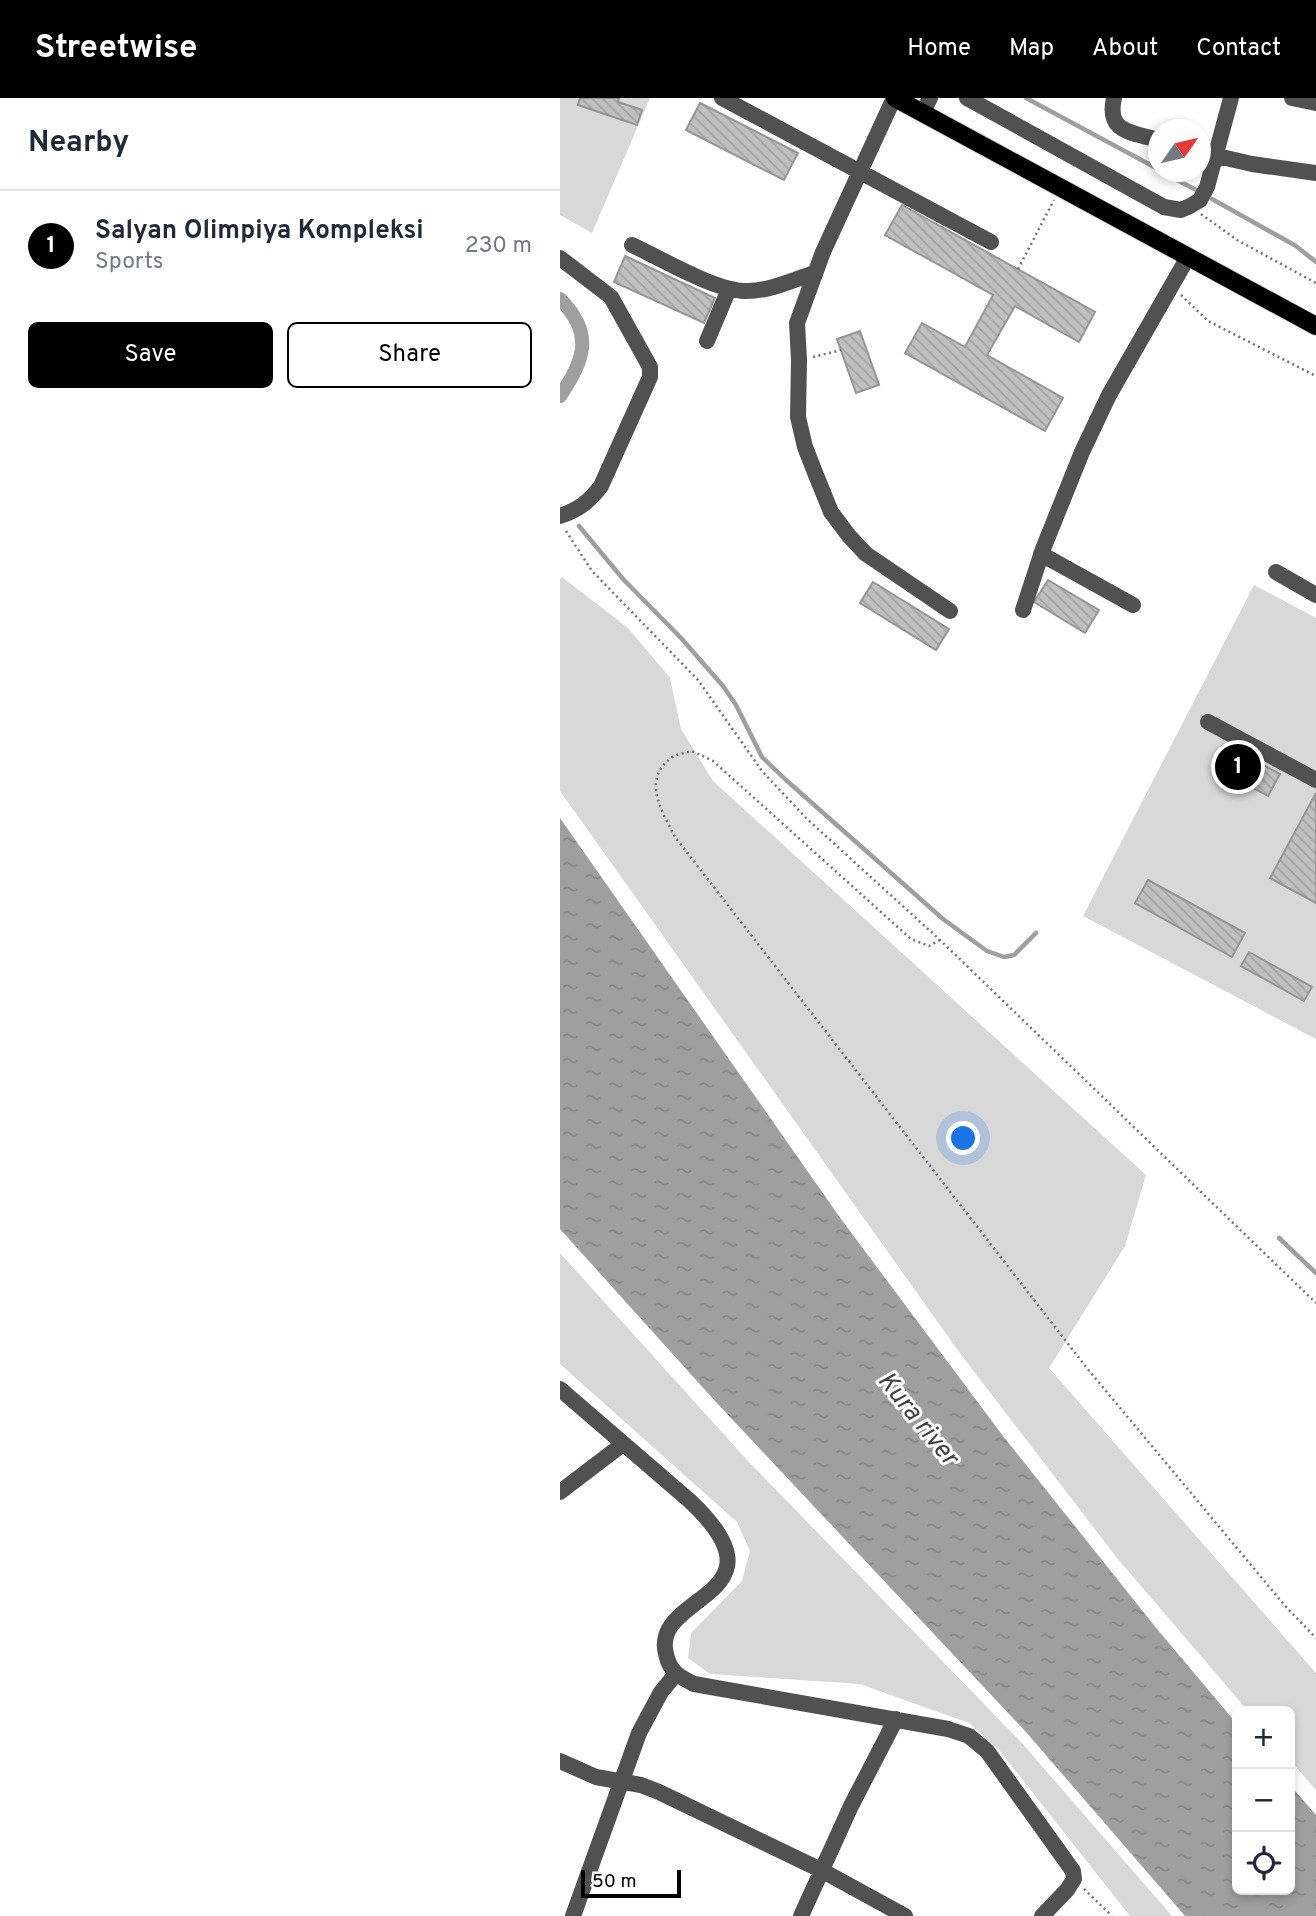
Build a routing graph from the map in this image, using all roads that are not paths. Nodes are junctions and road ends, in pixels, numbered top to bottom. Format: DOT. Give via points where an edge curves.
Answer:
graph roads {
  1 [pos="722,98"];
  2 [pos="894,98"];
  3 [pos="967,98"];
  4 [pos="1114,98"];
  5 [pos="1231,98"];
  6 [pos="1292,98"];
  7 [pos="1316,103"];
  8 [pos="926,105"];
  9 [pos="1148,136"];
  10 [pos="1211,147"];
  11 [pos="1211,155"];
  12 [pos="860,172"];
  13 [pos="1316,173"];
  14 [pos="1207,182"];
  15 [pos="991,242"];
  16 [pos="632,245"];
  17 [pos="1188,257"];
  18 [pos="560,258"];
  19 [pos="814,273"];
  20 [pos="729,289"];
  21 [pos="1316,326"];
  22 [pos="707,341"];
  23 [pos="560,516"];
  24 [pos="1041,554"];
  25 [pos="1276,572"];
  26 [pos="1316,595"];
  27 [pos="1133,605"];
  28 [pos="1023,610"];
  29 [pos="950,611"];
  30 [pos="1208,722"];
  31 [pos="1316,780"];
  32 [pos="560,1389"];
  33 [pos="623,1444"];
  34 [pos="560,1492"];
  35 [pos="676,1675"];
  36 [pos="896,1719"];
  37 [pos="560,1761"];
  38 [pos="621,1783"];
  39 [pos="821,1870"];
  40 [pos="573,1916"];
  41 [pos="801,1916"];
  42 [pos="905,1916"];
  43 [pos="1042,1916"];
  1 -- 12 [label="street"];
  2 -- 8 [label="main road"];
  2 -- 12 [label="street"];
  3 -- 14 [label="street" via="1164,206 1181,210 1190,206 1200,200"];
  4 -- 9 [label="street" via="1113,120"];
  5 -- 10 [label="street"];
  6 -- 7 [label="street"];
  8 -- 17 [label="main road"];
  11 -- 13 [label="street"];
  12 -- 15 [label="street"];
  12 -- 19 [label="street"];
  16 -- 20 [label="street"];
  17 -- 21 [label="main road"];
  17 -- 24 [label="street" via="1109,395"];
  18 -- 23 [label="street" via="611,297 650,367 650,377 601,486 590,501"];
  19 -- 20 [label="street" via="767,289"];
  19 -- 29 [label="street" via="797,323 798,417 831,512 866,554"];
  20 -- 22 [label="street"];
  24 -- 27 [label="street"];
  24 -- 28 [label="street"];
  25 -- 26 [label="street"];
  30 -- 31 [label="street"];
  32 -- 33 [label="street"];
  33 -- 34 [label="street"];
  33 -- 35 [label="street" via="707,1517 728,1556 726,1573 718,1585 666,1633 664,1649"];
  35 -- 36 [label="street" via="694,1684"];
  35 -- 38 [label="street" via="651,1708"];
  36 -- 39 [label="street"];
  36 -- 43 [label="street" via="948,1728 969,1736 987,1751 1073,1871 1067,1890"];
  37 -- 38 [label="street"];
  38 -- 39 [label="street" via="659,1792"];
  38 -- 40 [label="street"];
  39 -- 41 [label="street"];
  39 -- 42 [label="street"];
}
